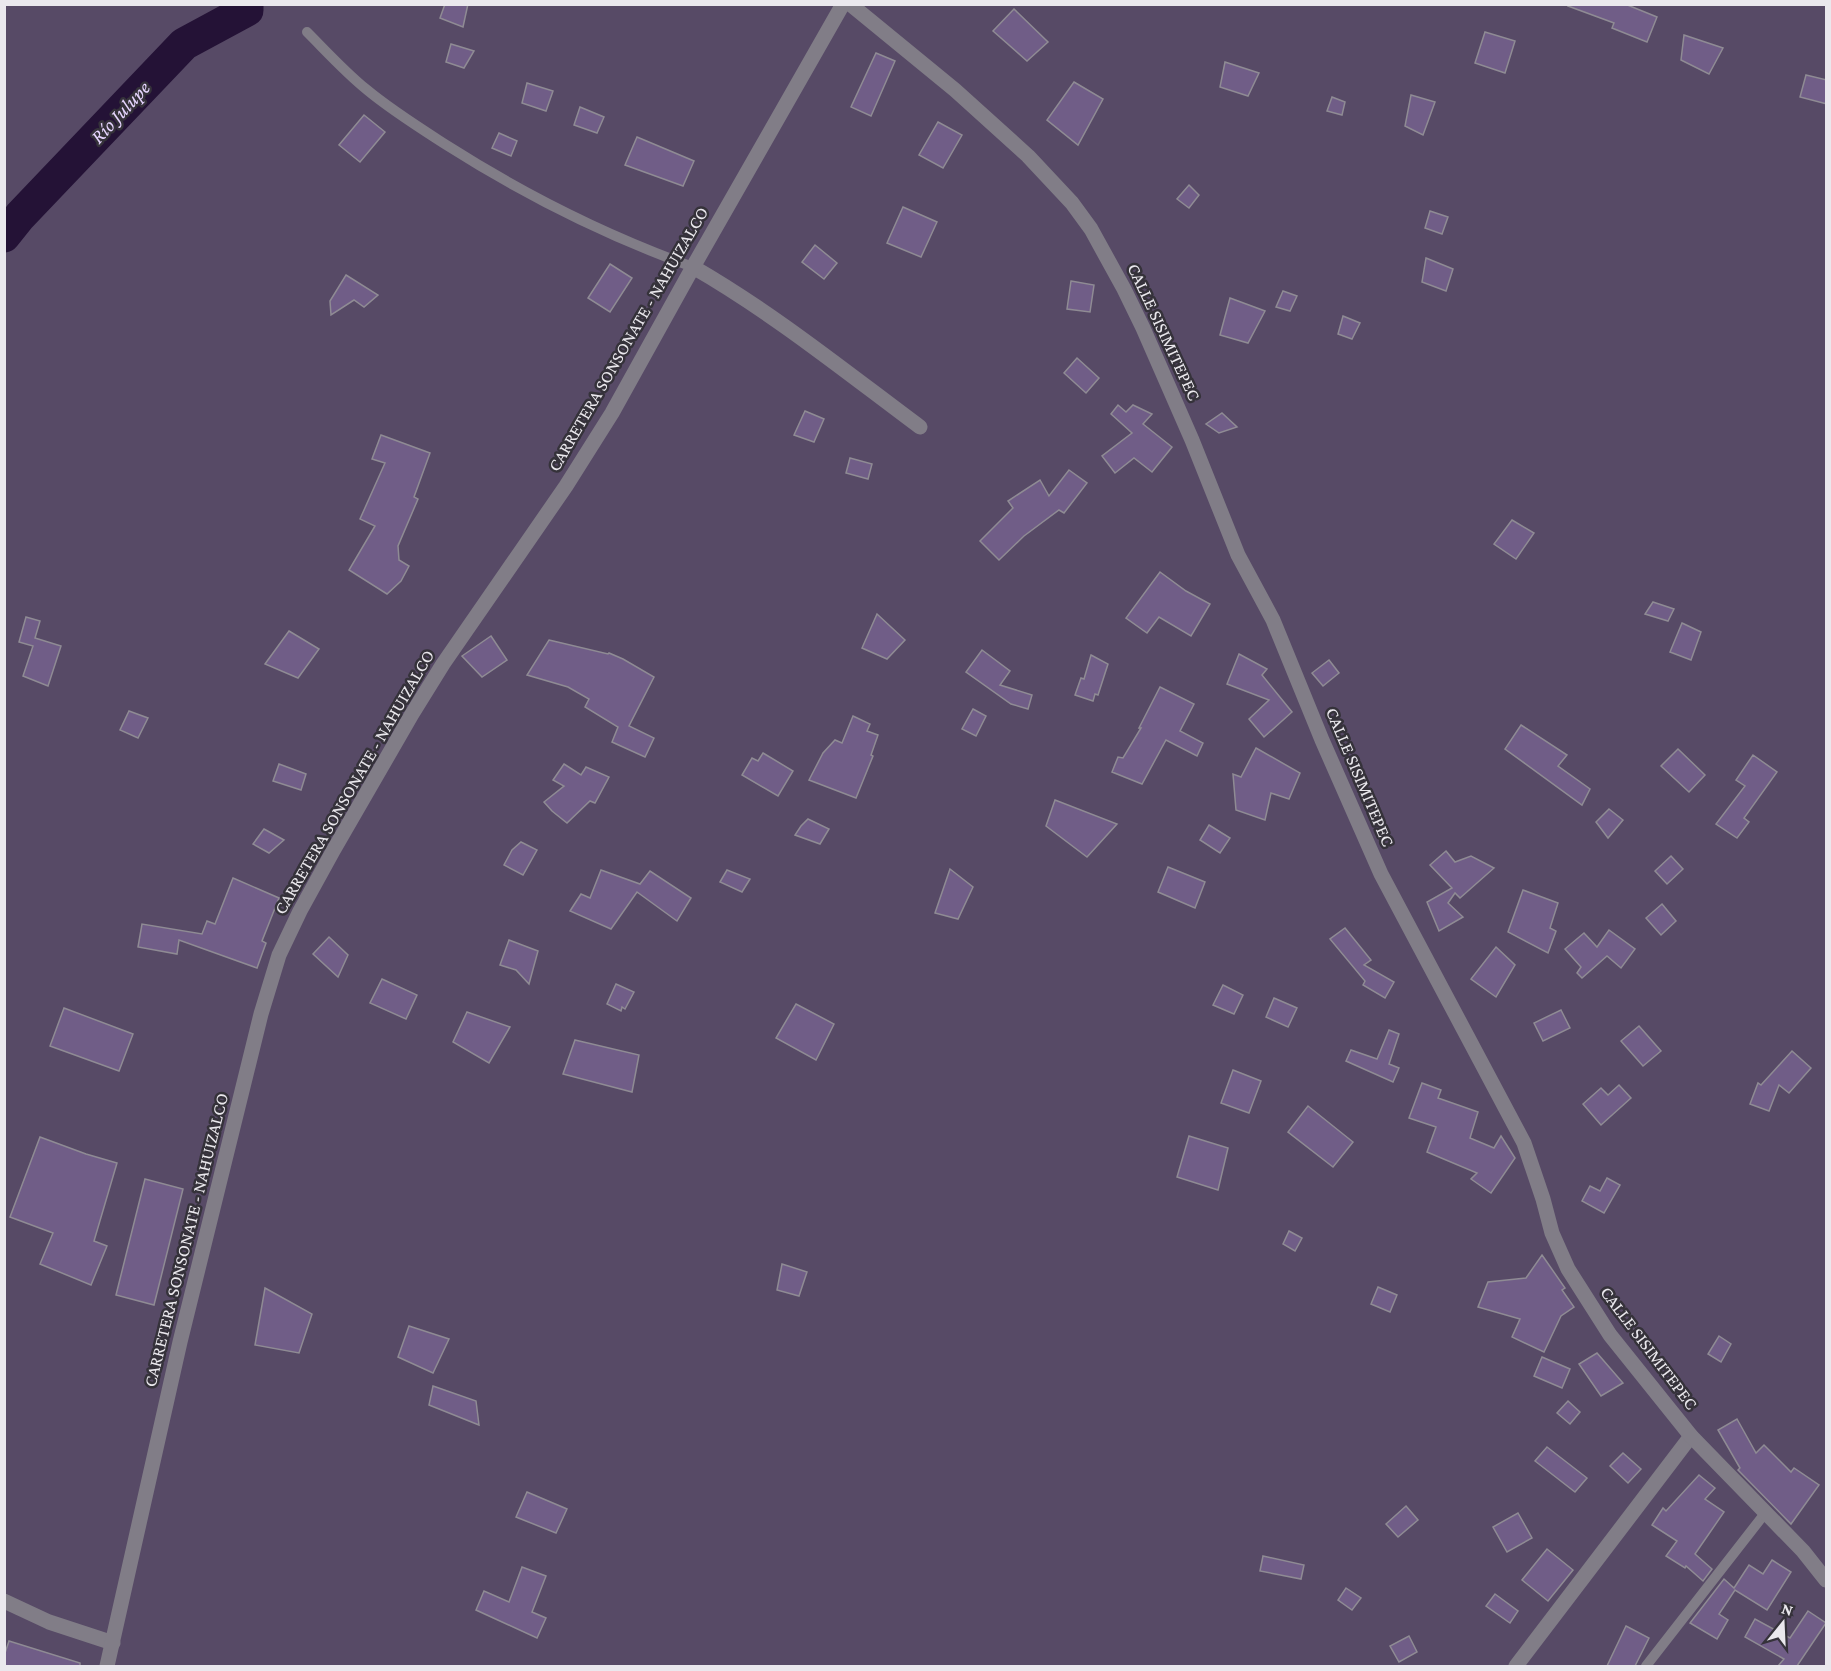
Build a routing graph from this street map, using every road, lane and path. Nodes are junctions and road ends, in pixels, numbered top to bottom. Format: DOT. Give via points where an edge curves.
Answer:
graph roads {
  1 [pos="843,4"];
  2 [pos="850,4"];
  3 [pos="307,32"];
  4 [pos="693,267"];
  5 [pos="920,427"];
  6 [pos="1691,1436"];
  7 [pos="1766,1512"];
  8 [pos="1827,1580"];
  9 [pos="4,1601"];
  10 [pos="113,1643"];
  11 [pos="107,1666"];
  12 [pos="1516,1666"];
  13 [pos="1646,1666"];
  1 -- 4 [label="street, CARRETERA SONSONATE - NAHUIZALCO"];
  2 -- 6 [label="street, CALLE SISIMITEPEC" via="1028,156 1072,203 1091,230 1143,328 1238,555 1273,620 1381,874 1524,1143 1552,1233 1568,1269 1610,1335"];
  3 -- 4 [label="lane" via="365,89 485,169 563,211"];
  4 -- 5 [label="street" via="726,285"];
  4 -- 10 [label="street, CARRETERA SONSONATE - NAHUIZALCO" via="612,413 412,714 279,955 180,1342"];
  6 -- 7 [label="street, CALLE SISIMITEPEC"];
  6 -- 12 [label="street"];
  7 -- 8 [label="street, CALLE SISIMITEPEC"];
  7 -- 13 [label="lane"];
  9 -- 10 [label="street" via="50,1622"];
  10 -- 11 [label="street, CARRETERA SONSONATE - NAHUIZALCO"];
}
